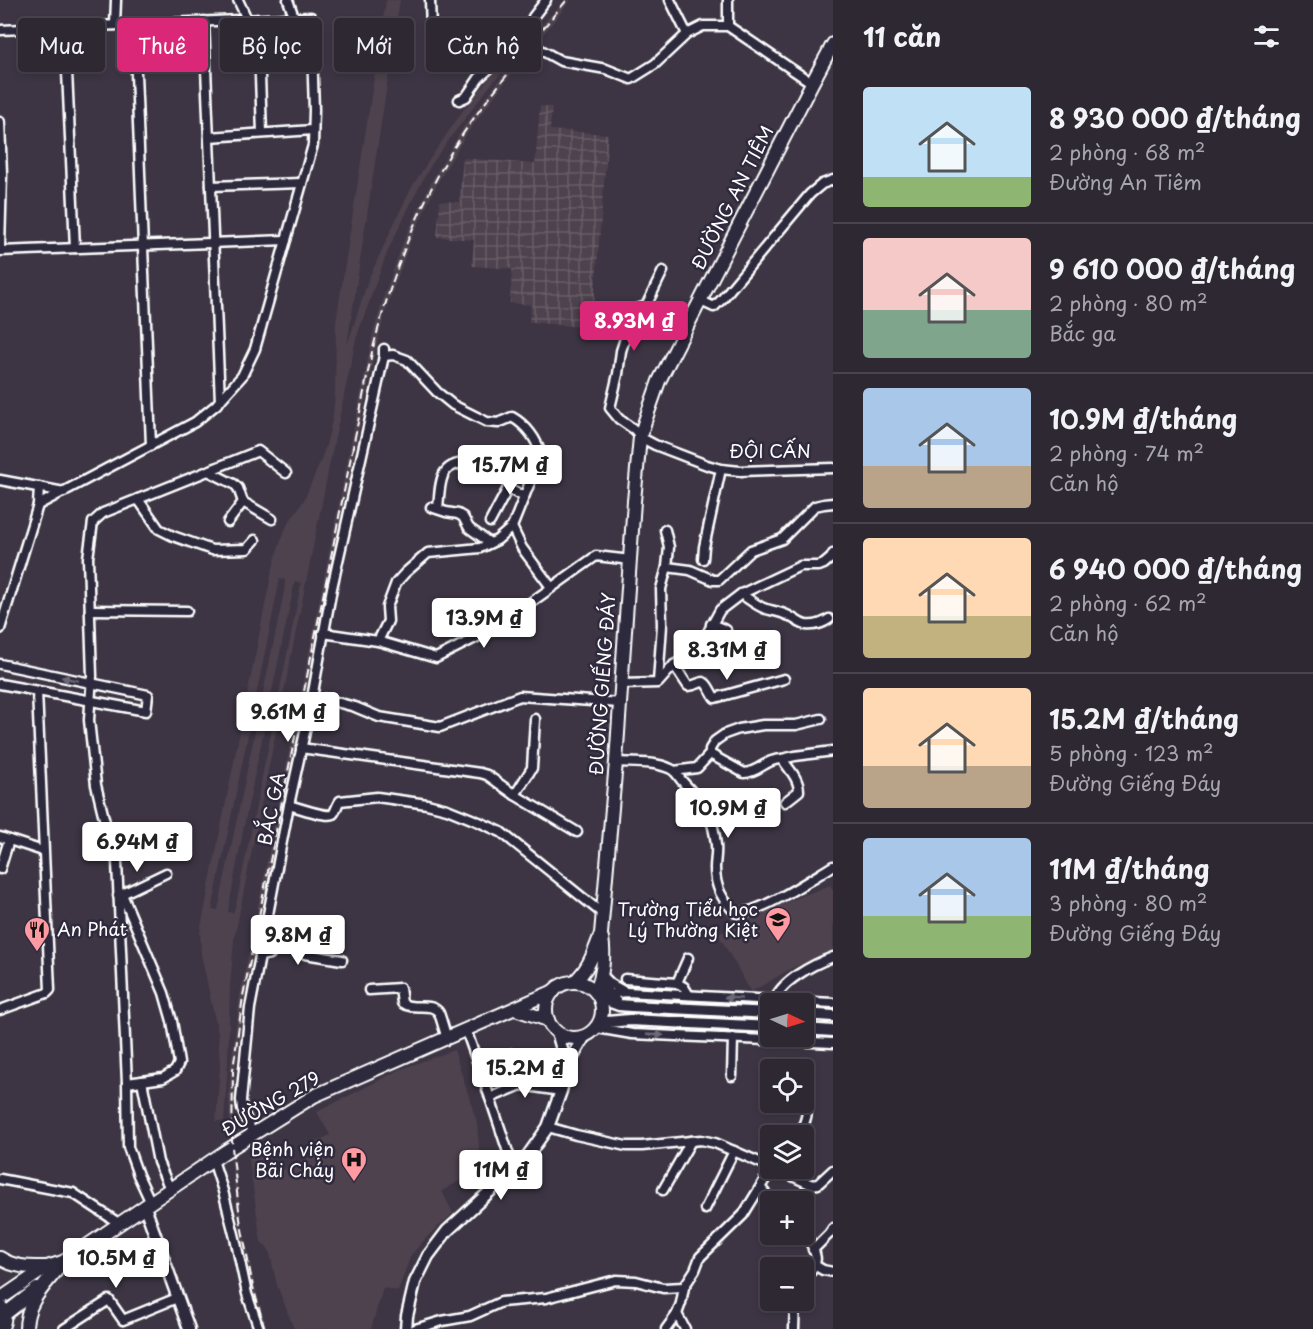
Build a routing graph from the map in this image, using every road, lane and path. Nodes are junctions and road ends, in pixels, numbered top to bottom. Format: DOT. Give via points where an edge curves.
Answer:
graph roads {
  1 [pos="116,0"];
  2 [pos="238,0"];
  3 [pos="430,0"];
  4 [pos="546,0"];
  5 [pos="670,0"];
  6 [pos="728,0"];
  7 [pos="289,2"];
  8 [pos="294,17"];
  9 [pos="247,18"];
  10 [pos="276,18"];
  11 [pos="430,18"];
  12 [pos="533,18"];
  13 [pos="105,25"];
  14 [pos="115,25"];
  15 [pos="728,26"];
  16 [pos="18,29"];
  17 [pos="0,30"];
  18 [pos="687,34"];
  19 [pos="833,44"];
  20 [pos="541,50"];
  21 [pos="67,72"];
  22 [pos="136,72"];
  23 [pos="206,72"];
  24 [pos="260,72"];
  25 [pos="486,72"];
  26 [pos="812,83"];
  27 [pos="459,100"];
  28 [pos="0,122"];
  29 [pos="314,130"];
  30 [pos="262,133"];
  31 [pos="209,137"];
  32 [pos="833,180"];
  33 [pos="302,183"];
  34 [pos="211,186"];
  35 [pos="286,240"];
  36 [pos="213,242"];
  37 [pos="142,245"];
  38 [pos="75,248"];
  39 [pos="0,249"];
  40 [pos="663,271"];
  41 [pos="701,301"];
  42 [pos="219,401"];
  43 [pos="640,437"];
  44 [pos="151,445"];
  45 [pos="833,468"];
  46 [pos="721,469"];
  47 [pos="208,471"];
  48 [pos="286,474"];
  49 [pos="0,480"];
  50 [pos="39,487"];
  51 [pos="508,488"];
  52 [pos="64,492"];
  53 [pos="524,497"];
  54 [pos="138,499"];
  55 [pos="243,502"];
  56 [pos="833,503"];
  57 [pos="38,505"];
  58 [pos="272,519"];
  59 [pos="228,522"];
  60 [pos="490,522"];
  61 [pos="512,527"];
  62 [pos="665,530"];
  63 [pos="255,540"];
  64 [pos="489,543"];
  65 [pos="832,557"];
  66 [pos="703,559"];
  67 [pos="631,560"];
  68 [pos="667,567"];
  69 [pos="551,587"];
  70 [pos="741,594"];
  71 [pos="90,610"];
  72 [pos="186,611"];
  73 [pos="829,619"];
  74 [pos="711,624"];
  75 [pos="0,629"];
  76 [pos="726,630"];
  77 [pos="324,633"];
  78 [pos="378,640"];
  79 [pos="0,664"];
  80 [pos="674,665"];
  81 [pos="784,679"];
  82 [pos="658,682"];
  83 [pos="0,684"];
  84 [pos="92,684"];
  85 [pos="621,684"];
  86 [pos="37,691"];
  87 [pos="90,701"];
  88 [pos="620,703"];
  89 [pos="310,709"];
  90 [pos="535,719"];
  91 [pos="821,719"];
  92 [pos="301,748"];
  93 [pos="833,752"];
  94 [pos="710,754"];
  95 [pos="782,759"];
  96 [pos="616,762"];
  97 [pos="674,771"];
  98 [pos="515,795"];
  99 [pos="785,802"];
  100 [pos="289,805"];
  101 [pos="577,832"];
  102 [pos="4,839"];
  103 [pos="44,851"];
  104 [pos="833,866"];
  105 [pos="0,869"];
  106 [pos="166,873"];
  107 [pos="120,895"];
  108 [pos="603,914"];
  109 [pos="601,934"];
  110 [pos="260,956"];
  111 [pos="833,957"];
  112 [pos="688,958"];
  113 [pos="342,960"];
  114 [pos="602,975"];
  115 [pos="625,979"];
  116 [pos="574,982"];
  117 [pos="677,983"];
  118 [pos="369,990"];
  119 [pos="554,991"];
  120 [pos="626,992"];
  121 [pos="779,993"];
  122 [pos="601,995"];
  123 [pos="689,995"];
  124 [pos="760,1001"];
  125 [pos="814,1003"];
  126 [pos="833,1003"];
  127 [pos="515,1009"];
  128 [pos="0,1010"];
  129 [pos="760,1012"];
  130 [pos="814,1015"];
  131 [pos="833,1016"];
  132 [pos="548,1020"];
  133 [pos="760,1026"];
  134 [pos="597,1028"];
  135 [pos="814,1029"];
  136 [pos="466,1030"];
  137 [pos="833,1030"];
  138 [pos="556,1032"];
  139 [pos="585,1036"];
  140 [pos="447,1038"];
  141 [pos="733,1038"];
  142 [pos="760,1038"];
  143 [pos="814,1041"];
  144 [pos="833,1043"];
  145 [pos="511,1054"];
  146 [pos="567,1067"];
  147 [pos="732,1076"];
  148 [pos="142,1081"];
  149 [pos="127,1083"];
  150 [pos="521,1085"];
  151 [pos="561,1091"];
  152 [pos="490,1098"];
  153 [pos="548,1127"];
  154 [pos="253,1134"];
  155 [pos="691,1141"];
  156 [pos="734,1151"];
  157 [pos="213,1160"];
  158 [pos="760,1162"];
  159 [pos="514,1170"];
  160 [pos="833,1170"];
  161 [pos="0,1179"];
  162 [pos="766,1179"];
  163 [pos="798,1179"];
  164 [pos="761,1188"];
  165 [pos="170,1189"];
  166 [pos="663,1190"];
  167 [pos="763,1191"];
  168 [pos="148,1205"];
  169 [pos="705,1209"];
  170 [pos="120,1224"];
  171 [pos="833,1228"];
  172 [pos="811,1245"];
  173 [pos="813,1250"];
  174 [pos="0,1258"];
  175 [pos="816,1266"];
  176 [pos="833,1272"];
  177 [pos="49,1273"];
  178 [pos="684,1287"];
  179 [pos="177,1298"];
  180 [pos="0,1299"];
  181 [pos="795,1311"];
  182 [pos="677,1314"];
  183 [pos="80,1319"];
  184 [pos="3,1320"];
  185 [pos="26,1329"];
  186 [pos="64,1329"];
  187 [pos="84,1329"];
  188 [pos="189,1329"];
  189 [pos="260,1329"];
  190 [pos="406,1329"];
  191 [pos="415,1329"];
  192 [pos="666,1329"];
  193 [pos="685,1329"];
  194 [pos="794,1329"];
  1 -- 14 [label="street"];
  2 -- 9 [label="street"];
  3 -- 11 [label="street"];
  4 -- 12 [label="street"];
  5 -- 18 [label="street"];
  6 -- 15 [label="street"];
  7 -- 8 [label="street"];
  8 -- 10 [label="street"];
  8 -- 29 [label="street" via="311,17"];
  13 -- 14 [label="street"];
  15 -- 18 [label="street" via="703,26"];
  15 -- 26 [label="street"];
  16 -- 17 [label="street"];
  18 -- 20 [label="street" via="655,64 631,79 606,69 561,61"];
  19 -- 26 [label="main road, ĐƯỜNG AN TIÊM"];
  21 -- 38 [label="street"];
  22 -- 37 [label="street"];
  23 -- 31 [label="street"];
  24 -- 30 [label="street"];
  25 -- 27 [label="street" via="466,97"];
  26 -- 41 [label="main road, ĐƯỜNG AN TIÊM"];
  28 -- 39 [label="street"];
  29 -- 30 [label="street"];
  29 -- 33 [label="street"];
  30 -- 31 [label="street"];
  31 -- 34 [label="street"];
  32 -- 41 [label="street" via="810,194 714,307"];
  33 -- 34 [label="street"];
  33 -- 35 [label="street"];
  34 -- 36 [label="street"];
  35 -- 36 [label="street"];
  35 -- 42 [label="street" via="255,349 242,375"];
  36 -- 37 [label="street"];
  36 -- 42 [label="street"];
  37 -- 38 [label="street"];
  37 -- 44 [label="street"];
  38 -- 39 [label="street"];
  40 -- 43 [label="street, ĐỘI CẤN" via="646,306 634,310 610,408"];
  41 -- 43 [label="main road, ĐƯỜNG AN TIÊM" via="659,381"];
  42 -- 44 [label="street" via="195,422"];
  43 -- 46 [label="street, ĐỘI CẤN"];
  43 -- 67 [label="main road, ĐƯỜNG GIẾNG ĐÁY"];
  44 -- 52 [label="street"];
  45 -- 46 [label="street, ĐỘI CẤN"];
  46 -- 66 [label="street"];
  47 -- 48 [label="street" via="258,451"];
  47 -- 54 [label="street"];
  47 -- 55 [label="street" via="238,488"];
  49 -- 50 [label="street"];
  50 -- 52 [label="street"];
  50 -- 57 [label="street"];
  51 -- 53 [label="street"];
  51 -- 60 [label="street"];
  51 -- 64 [label="street" via="501,470 478,462 455,465 445,473 435,508 463,517 469,528"];
  52 -- 57 [label="street"];
  53 -- 61 [label="street"];
  53 -- 77 [label="street, BẮC GA" via="541,455 522,423 512,417 498,423 487,422 453,405 407,360 384,353"];
  54 -- 63 [label="street" via="159,529 212,550 248,549"];
  54 -- 71 [label="street" via="102,513 93,522 88,558"];
  55 -- 58 [label="street"];
  55 -- 59 [label="street"];
  56 -- 68 [label="street" via="815,506 782,539 751,550 719,580"];
  57 -- 75 [label="street"];
  61 -- 64 [label="street"];
  61 -- 69 [label="street" via="522,548"];
  62 -- 68 [label="street" via="669,547"];
  64 -- 78 [label="street" via="480,548 428,553 420,559 396,583 387,608 388,621"];
  65 -- 70 [label="street" via="819,566 800,566"];
  67 -- 69 [label="street" via="596,556"];
  67 -- 85 [label="main road, ĐƯỜNG GIẾNG ĐÁY"];
  68 -- 82 [label="street" via="661,589"];
  69 -- 78 [label="street" via="495,628 436,658"];
  70 -- 73 [label="street" via="802,624 822,624"];
  70 -- 74 [label="street" via="720,610"];
  71 -- 72 [label="street"];
  71 -- 84 [label="street"];
  74 -- 76 [label="street"];
  74 -- 80 [label="street" via="697,652"];
  77 -- 78 [label="street"];
  77 -- 89 [label="street, BẮC GA"];
  84 -- 79 [label="street, one-way"];
  80 -- 81 [label="street" via="688,686 704,682 715,698"];
  80 -- 82 [label="street"];
  82 -- 85 [label="street"];
  83 -- 86 [label="street"];
  84 -- 87 [label="street"];
  84 -- 87 [label="street" via="148,695 146,711"];
  85 -- 88 [label="main road, ĐƯỜNG GIẾNG ĐÁY"];
  86 -- 87 [label="street"];
  86 -- 103 [label="street"];
  87 -- 107 [label="street" via="96,785 117,862"];
  88 -- 89 [label="street" via="520,696 440,727 379,717 325,699"];
  88 -- 96 [label="main road, ĐƯỜNG GIẾNG ĐÁY"];
  89 -- 92 [label="street, BẮC GA"];
  90 -- 98 [label="street" via="532,768"];
  91 -- 94 [label="street" via="796,726 739,729 715,741"];
  92 -- 98 [label="street" via="480,773"];
  92 -- 100 [label="street, BẮC GA"];
  93 -- 95 [label="street"];
  94 -- 95 [label="street" via="744,773 773,759"];
  94 -- 97 [label="street" via="697,768"];
  95 -- 99 [label="street" via="800,788"];
  96 -- 97 [label="street" via="655,765"];
  96 -- 108 [label="main road, ĐƯỜNG GIẾNG ĐÁY"];
  97 -- 104 [label="street" via="710,816 717,884 721,897 736,913 762,907"];
  98 -- 101 [label="street"];
  100 -- 108 [label="street" via="331,815 340,801 377,797 447,809 501,832"];
  100 -- 110 [label="street, BẮC GA"];
  102 -- 103 [label="street"];
  102 -- 105 [label="street"];
  103 -- 128 [label="street" via="50,990"];
  106 -- 107 [label="street"];
  107 -- 148 [label="street" via="164,993 179,1063 175,1071 163,1078"];
  107 -- 149 [label="street"];
  108 -- 109 [label="main road, ĐƯỜNG GIẾNG ĐÁY"];
  109 -- 114 [label="main road, ĐƯỜNG GIẾNG ĐÁY"];
  109 -- 116 [label="main road, ĐƯỜNG GIẾNG ĐÁY" via="592,958"];
  110 -- 113 [label="street" via="291,941 304,954"];
  110 -- 154 [label="street, BẮC GA" via="250,1008 241,1100"];
  111 -- 121 [label="street" via="788,982"];
  112 -- 117 [label="street"];
  114 -- 120 [label="street"];
  114 -- 122 [label="main road, ĐƯỜNG GIẾNG ĐÁY"];
  115 -- 117 [label="street"];
  116 -- 119 [label="main road"];
  116 -- 122 [label="main road"];
  117 -- 123 [label="street"];
  118 -- 140 [label="street" via="400,988 406,1007 435,1009"];
  119 -- 127 [label="main road, ĐƯỜNG 279"];
  119 -- 132 [label="main road" via="547,1005"];
  120 -- 122 [label="street"];
  120 -- 123 [label="street"];
  122 -- 129 [label="main road" via="619,1005"];
  122 -- 134 [label="main road" via="602,1013"];
  124 -- 123 [label="street, one-way"];
  125 -- 126 [label="street"];
  127 -- 132 [label="main road"];
  127 -- 136 [label="main road, ĐƯỜNG 279"];
  130 -- 131 [label="main road"];
  132 -- 138 [label="main road"];
  133 -- 134 [label="main road" via="630,1020 607,1022"];
  134 -- 139 [label="main road"];
  134 -- 141 [label="street, one-way" via="632,1034"];
  135 -- 137 [label="main road"];
  136 -- 140 [label="main road, ĐƯỜNG 279"];
  136 -- 152 [label="street"];
  138 -- 139 [label="main road" via="570,1038"];
  138 -- 146 [label="main road"];
  139 -- 146 [label="main road"];
  140 -- 154 [label="main road, ĐƯỜNG 279" via="314,1096"];
  141 -- 142 [label="street"];
  141 -- 147 [label="street"];
  143 -- 144 [label="street"];
  145 -- 150 [label="street"];
  146 -- 151 [label="main road"];
  148 -- 149 [label="street"];
  148 -- 165 [label="street" via="158,1162"];
  149 -- 168 [label="street" via="128,1147"];
  150 -- 151 [label="street"];
  150 -- 152 [label="street"];
  151 -- 153 [label="main road"];
  152 -- 159 [label="street"];
  153 -- 155 [label="street" via="626,1146"];
  153 -- 159 [label="main road"];
  154 -- 157 [label="main road, ĐƯỜNG 279"];
  155 -- 156 [label="street" via="715,1143"];
  155 -- 166 [label="street"];
  156 -- 158 [label="street"];
  156 -- 169 [label="street"];
  157 -- 165 [label="main road, ĐƯỜNG 279"];
  157 -- 189 [label="street" via="247,1294"];
  159 -- 190 [label="main road" via="447,1232 429,1256 414,1282"];
  160 -- 163 [label="street" via="818,1184"];
  161 -- 170 [label="street" via="74,1192"];
  162 -- 164 [label="street"];
  164 -- 167 [label="street"];
  164 -- 178 [label="street" via="743,1215 700,1257"];
  165 -- 168 [label="main road, ĐƯỜNG 279"];
  168 -- 170 [label="main road, ĐƯỜNG 279"];
  168 -- 179 [label="main road"];
  170 -- 177 [label="main road, ĐƯỜNG 279"];
  171 -- 173 [label="street"];
  172 -- 173 [label="street"];
  173 -- 175 [label="street"];
  174 -- 177 [label="main road" via="9,1264"];
  175 -- 176 [label="street"];
  177 -- 180 [label="main road"];
  177 -- 184 [label="main road"];
  177 -- 185 [label="main road" via="34,1298"];
  178 -- 182 [label="street"];
  178 -- 191 [label="street" via="663,1288 616,1280 546,1298 501,1302 471,1316"];
  179 -- 183 [label="street" via="123,1320 109,1300"];
  179 -- 188 [label="main road"];
  181 -- 194 [label="street"];
  182 -- 192 [label="street"];
  182 -- 193 [label="street"];
  183 -- 186 [label="street"];
  183 -- 187 [label="street"];
}
